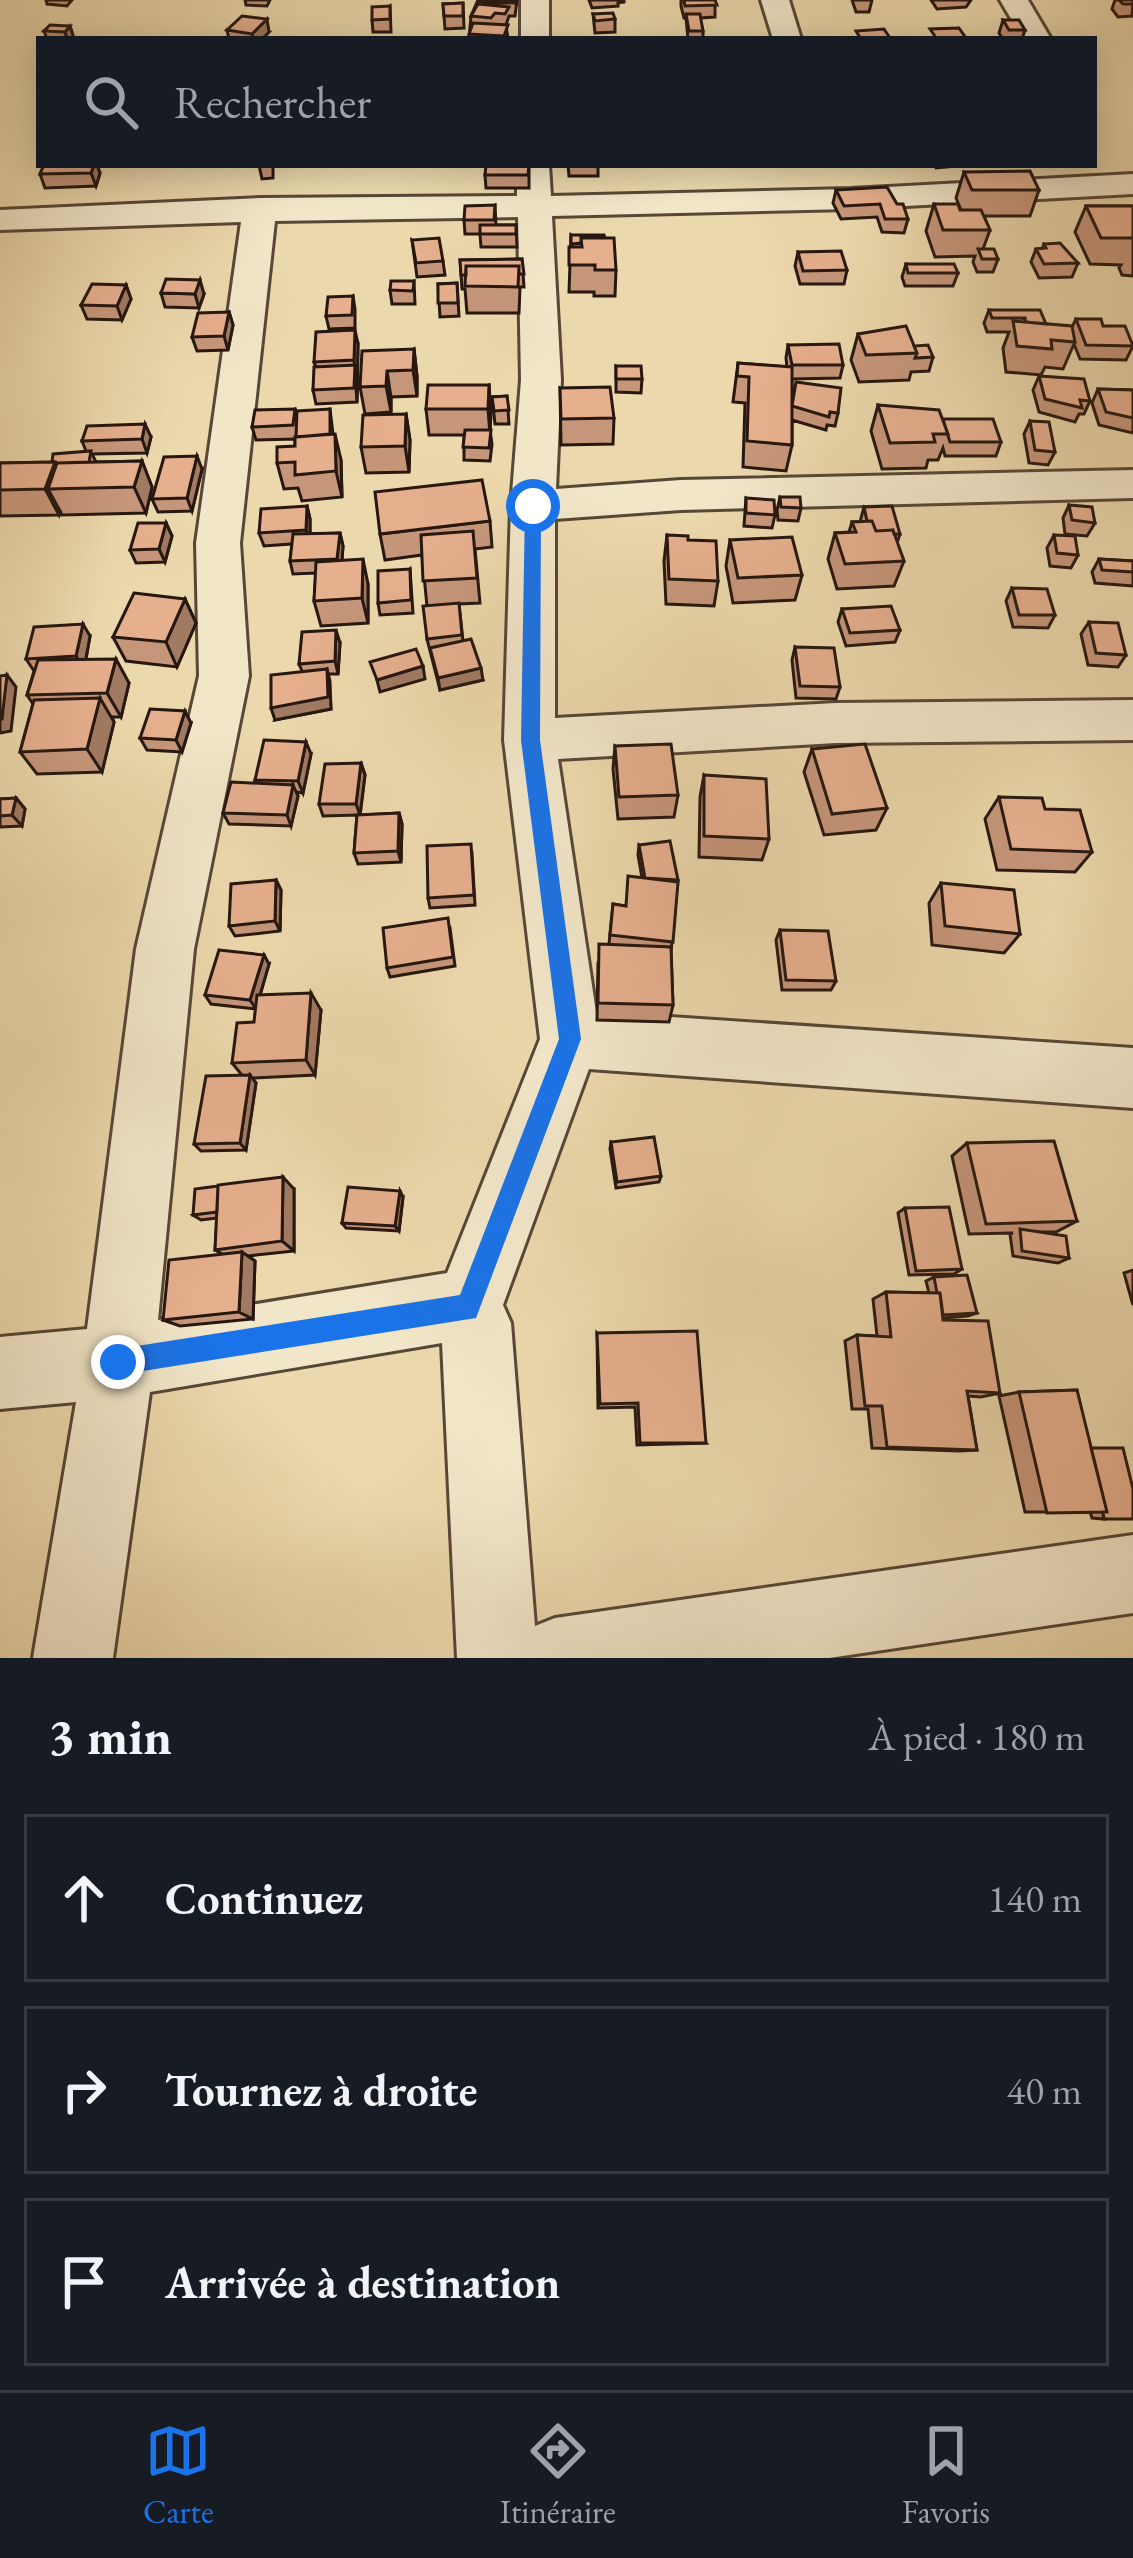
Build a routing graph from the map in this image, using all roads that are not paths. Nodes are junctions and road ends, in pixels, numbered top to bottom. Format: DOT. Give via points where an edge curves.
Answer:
graph roads {
  1 [pos="535,0"];
  2 [pos="775,0"];
  3 [pos="1014,0"];
  4 [pos="535,36"];
  5 [pos="786,36"];
  6 [pos="1035,36"];
  7 [pos="1112,175"];
  8 [pos="835,181"];
  9 [pos="533,185"];
  10 [pos="260,208"];
  11 [pos="2,226"];
  12 [pos="1133,484"];
  13 [pos="533,506"];
  14 [pos="1133,720"];
  15 [pos="530,740"];
  16 [pos="570,1039"];
  17 [pos="1133,1078"];
  18 [pos="467,1310"];
  19 [pos="118,1362"];
  20 [pos="0,1373"];
  21 [pos="1133,1574"];
  22 [pos="73,1658"];
  23 [pos="497,1658"];
  24 [pos="554,1658"];
  1 -- 4 [label="street"];
  2 -- 5 [label="street"];
  3 -- 6 [label="street"];
  7 -- 8 [label="street"];
  8 -- 9 [label="street"];
  9 -- 10 [label="street"];
  9 -- 13 [label="street" via="541,380"];
  10 -- 11 [label="street"];
  10 -- 19 [label="street" via="218,543 224,676 165,949"];
  12 -- 13 [label="street"];
  13 -- 15 [label="street"];
  14 -- 15 [label="street" via="836,723"];
  15 -- 16 [label="street"];
  16 -- 17 [label="street"];
  16 -- 18 [label="street"];
  18 -- 19 [label="street"];
  18 -- 23 [label="street" via="476,1322"];
  19 -- 20 [label="street"];
  19 -- 22 [label="street"];
  21 -- 24 [label="street"];
}
